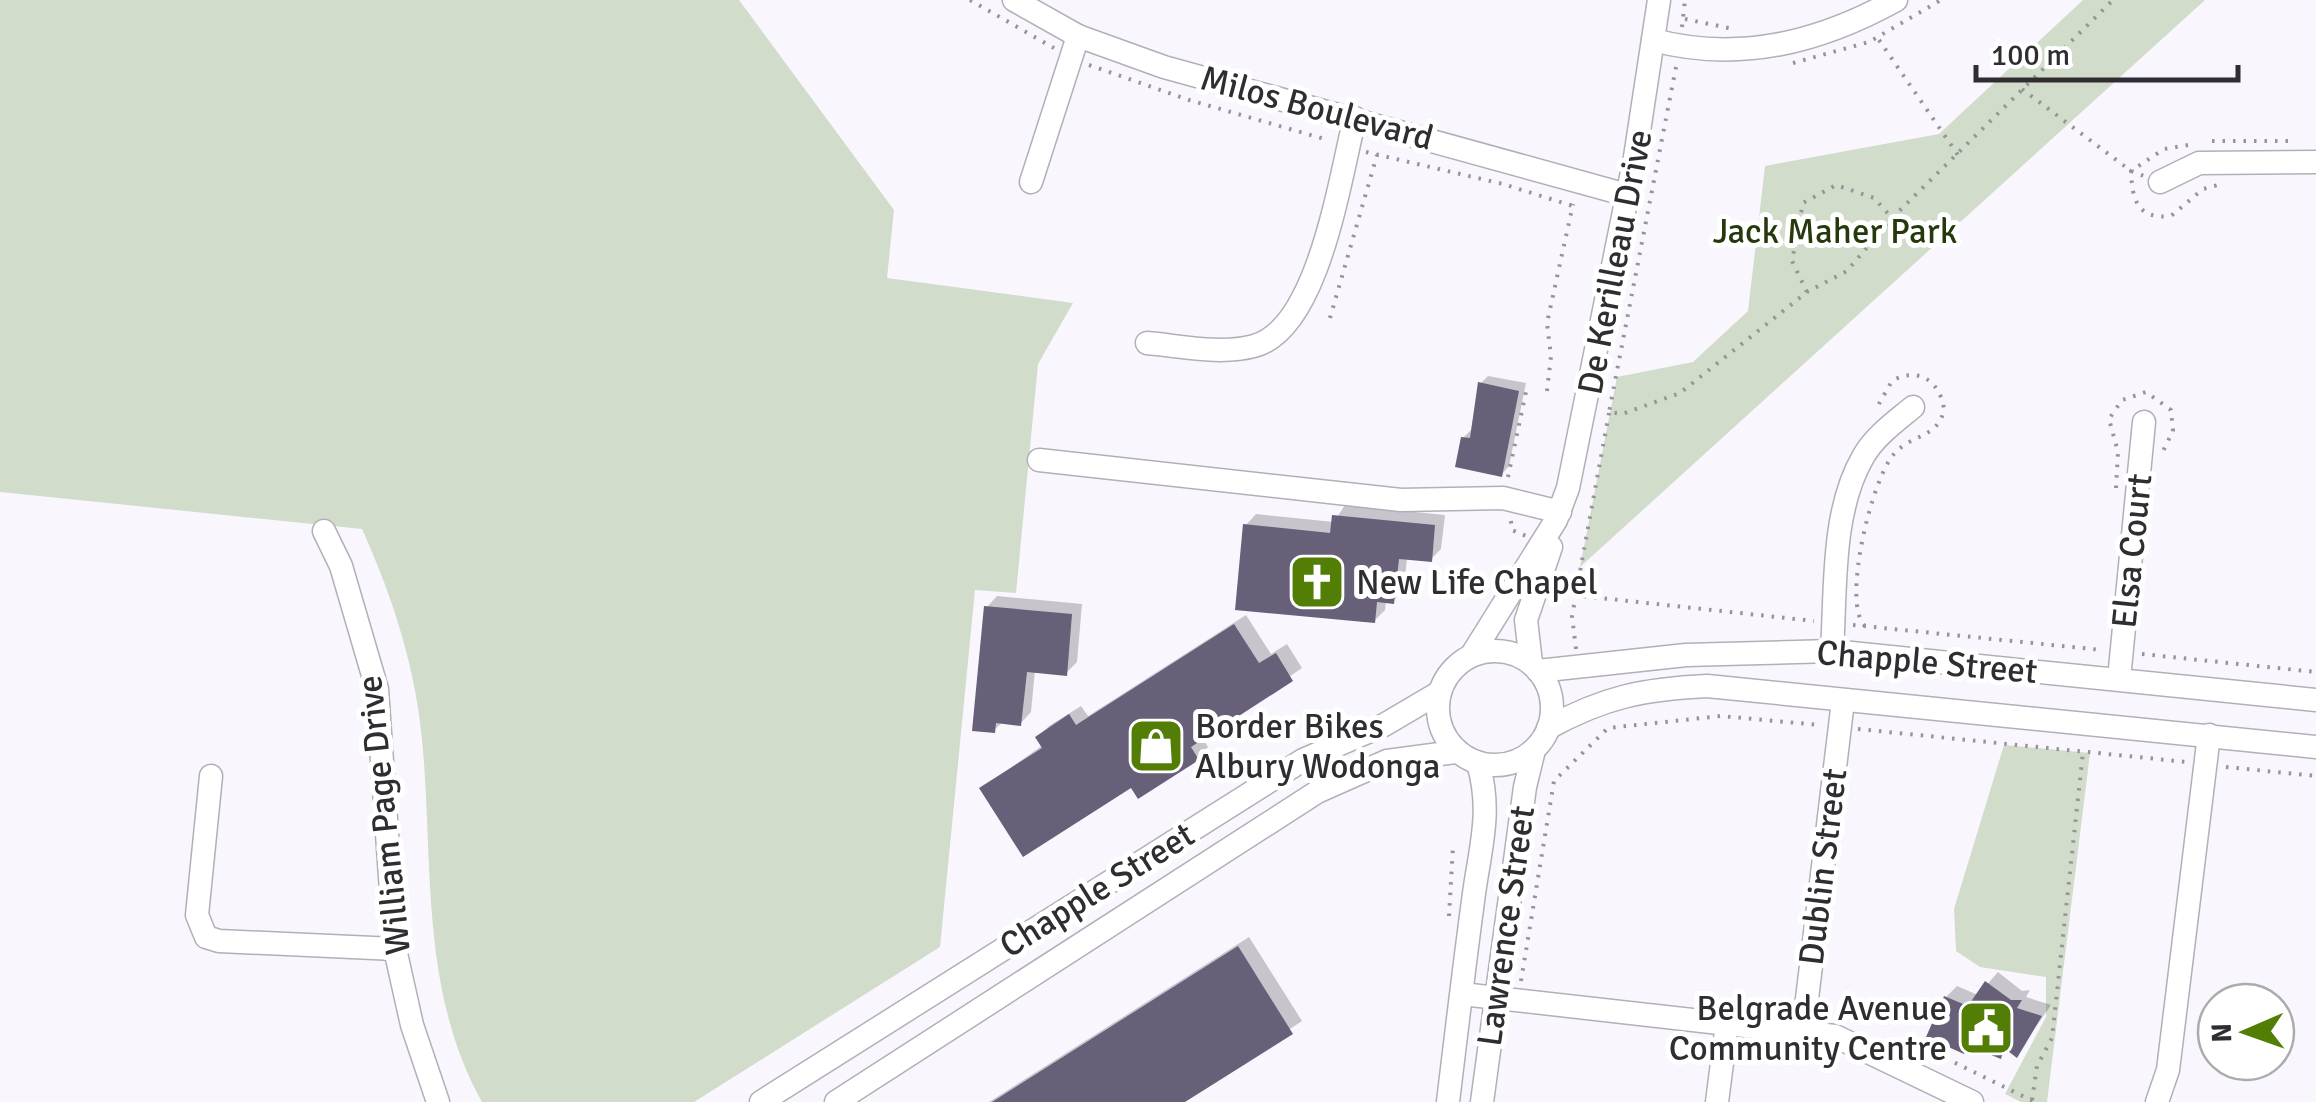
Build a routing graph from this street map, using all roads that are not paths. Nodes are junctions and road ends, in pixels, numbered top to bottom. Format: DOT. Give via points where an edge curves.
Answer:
graph roads {
  1 [pos="1014,0"];
  2 [pos="1658,0"];
  3 [pos="1896,0"];
  4 [pos="1078,36"];
  5 [pos="1653,40"];
  6 [pos="1355,118"];
  7 [pos="2316,162"];
  8 [pos="1031,182"];
  9 [pos="2160,182"];
  10 [pos="1628,196"];
  11 [pos="1147,342"];
  12 [pos="1912,407"];
  13 [pos="2144,422"];
  14 [pos="1039,460"];
  15 [pos="1558,516"];
  16 [pos="324,531"];
  17 [pos="1832,651"];
  18 [pos="1470,656"];
  19 [pos="1534,667"];
  20 [pos="2119,679"];
  21 [pos="1440,692"];
  22 [pos="2316,700"];
  23 [pos="1843,701"];
  24 [pos="1548,728"];
  25 [pos="2209,735"];
  26 [pos="2316,747"];
  27 [pos="1534,750"];
  28 [pos="1455,752"];
  29 [pos="1478,764"];
  30 [pos="211,776"];
  31 [pos="395,949"];
  32 [pos="1462,994"];
  33 [pos="1496,997"];
  34 [pos="1727,1024"];
  35 [pos="1803,1032"];
  36 [pos="1966,1101"];
  37 [pos="438,1102"];
  38 [pos="761,1102"];
  39 [pos="836,1102"];
  40 [pos="1448,1102"];
  41 [pos="1482,1102"];
  42 [pos="1717,1102"];
  43 [pos="2157,1102"];
  1 -- 4 [label="street, Milos Boulevard"];
  2 -- 5 [label="street, De Kerilleau Drive"];
  3 -- 5 [label="street" via="1792,45 1730,50"];
  4 -- 6 [label="street, Milos Boulevard" via="1164,67"];
  4 -- 8 [label="street"];
  5 -- 10 [label="street, De Kerilleau Drive"];
  6 -- 10 [label="street, Milos Boulevard"];
  6 -- 11 [label="street" via="1315,270 1299,310 1279,336 1226,350"];
  7 -- 9 [label="street" via="2199,163"];
  10 -- 15 [label="street, De Kerilleau Drive" via="1590,400"];
  12 -- 17 [label="street" via="1876,440 1857,472 1844,512"];
  13 -- 20 [label="street, Elsa Court"];
  14 -- 15 [label="street" via="1401,500 1504,498"];
  15 -- 18 [label="street, De Kerilleau Drive"];
  15 -- 19 [label="street, De Kerilleau Drive" via="1526,620"];
  16 -- 31 [label="street, William Page Drive" via="341,566 377,690"];
  17 -- 19 [label="street, Chapple Street"];
  17 -- 20 [label="street, Chapple Street"];
  18 -- 19 [label="street" via="1506,652"];
  18 -- 21 [label="street"];
  19 -- 24 [label="street" via="1551,698"];
  20 -- 22 [label="street, Chapple Street"];
  21 -- 28 [label="street" via="1441,728"];
  21 -- 38 [label="street, Chapple Street" via="1303,760"];
  23 -- 24 [label="street, Chapple Street" via="1707,686 1662,688 1605,699"];
  23 -- 25 [label="street, Chapple Street"];
  23 -- 35 [label="street, Dublin Street"];
  24 -- 27 [label="street"];
  25 -- 26 [label="street, Chapple Street"];
  25 -- 43 [label="street" via="2168,1070"];
  27 -- 29 [label="street" via="1508,764"];
  27 -- 33 [label="street, Lawrence Street"];
  28 -- 29 [label="street"];
  28 -- 39 [label="street, Chapple Street" via="1372,766 1317,792"];
  29 -- 32 [label="street, Lawrence Street" via="1487,830"];
  30 -- 31 [label="street" via="197,916 206,937"];
  31 -- 37 [label="street, William Page Drive"];
  32 -- 33 [label="street"];
  32 -- 40 [label="street, Lawrence Street"];
  33 -- 34 [label="street"];
  33 -- 41 [label="street, Lawrence Street"];
  34 -- 35 [label="street"];
  34 -- 42 [label="street"];
  35 -- 36 [label="street" via="1836,1036"];
}
